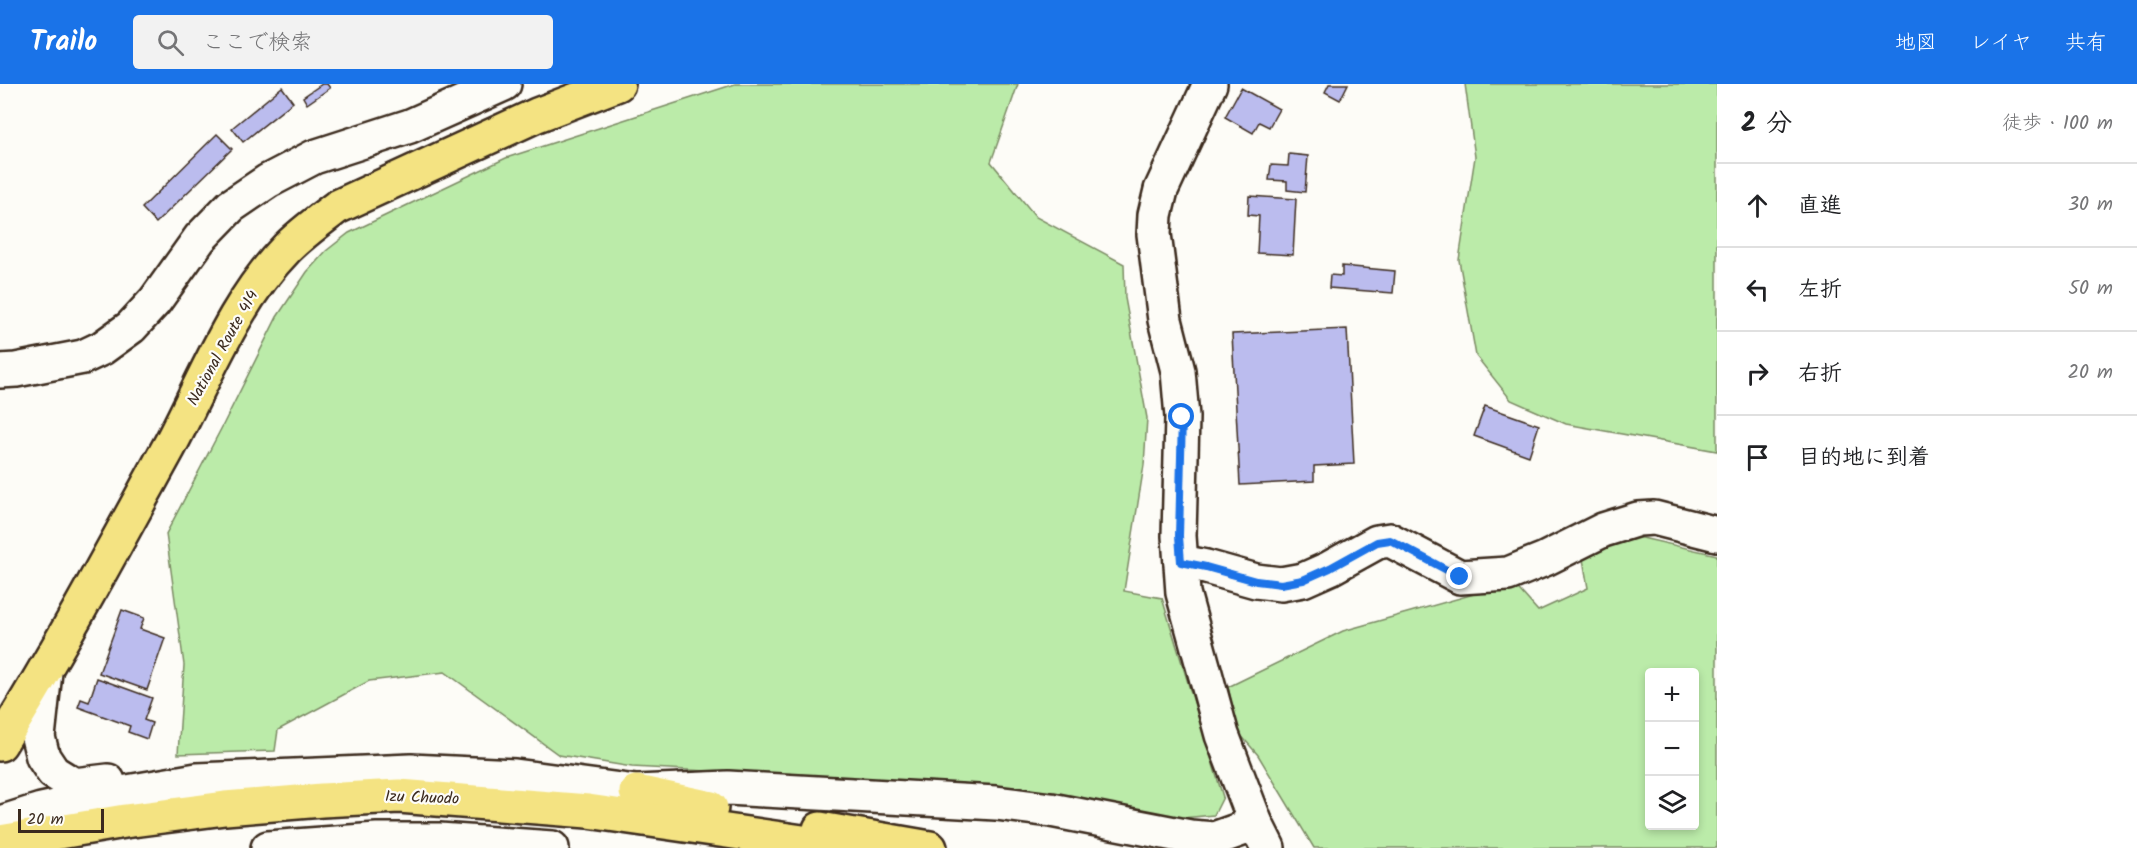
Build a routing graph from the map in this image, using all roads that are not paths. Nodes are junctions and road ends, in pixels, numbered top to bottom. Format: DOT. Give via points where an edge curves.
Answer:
graph roads {
  1 [pos="504,84"];
  2 [pos="618,84"];
  3 [pos="1210,84"];
  4 [pos="0,371"];
  5 [pos="1717,534"];
  6 [pos="1181,562"];
  7 [pos="45,672"];
  8 [pos="0,744"];
  9 [pos="197,780"];
  10 [pos="636,792"];
  11 [pos="188,820"];
  12 [pos="0,823"];
  13 [pos="1262,836"];
  14 [pos="0,843"];
  15 [pos="49,848"];
  16 [pos="268,848"];
  17 [pos="552,848"];
  18 [pos="746,848"];
  19 [pos="844,848"];
  20 [pos="930,848"];
  1 -- 4 [label="street" via="410,126 314,157 268,181 231,206 200,238 155,302 131,327 102,348 82,357"];
  2 -- 7 [label="highway, National Route 414" via="537,115 337,207 286,249 238,313"];
  3 -- 6 [label="street" via="1161,190 1155,215 1165,320 1178,372 1182,417"];
  5 -- 6 [label="street" via="1654,518 1638,519 1603,530 1508,574 1460,577 1390,540 1377,542 1303,580 1281,584"];
  6 -- 13 [label="street" via="1183,593 1207,686 1235,773"];
  7 -- 8 [label="highway, National Route 414"];
  7 -- 9 [label="street" via="38,737 43,757 63,780 74,786 122,780"];
  9 -- 10 [label="street" via="411,771 515,776"];
  9 -- 12 [label="street" via="99,797"];
  10 -- 13 [label="street" via="728,788 986,802 1051,810 1190,837"];
  10 -- 20 [label="highway"];
  11 -- 14 [label="highway, Izu Chuodo" via="125,821"];
  11 -- 15 [label="highway, Izu Chuodo"];
  11 -- 18 [label="highway, Izu Chuodo" via="357,813 462,814 549,820"];
  11 -- 19 [label="highway, Izu Chuodo" via="322,800 399,796 588,811"];
  16 -- 17 [label="street" via="366,840 439,840"];
}
